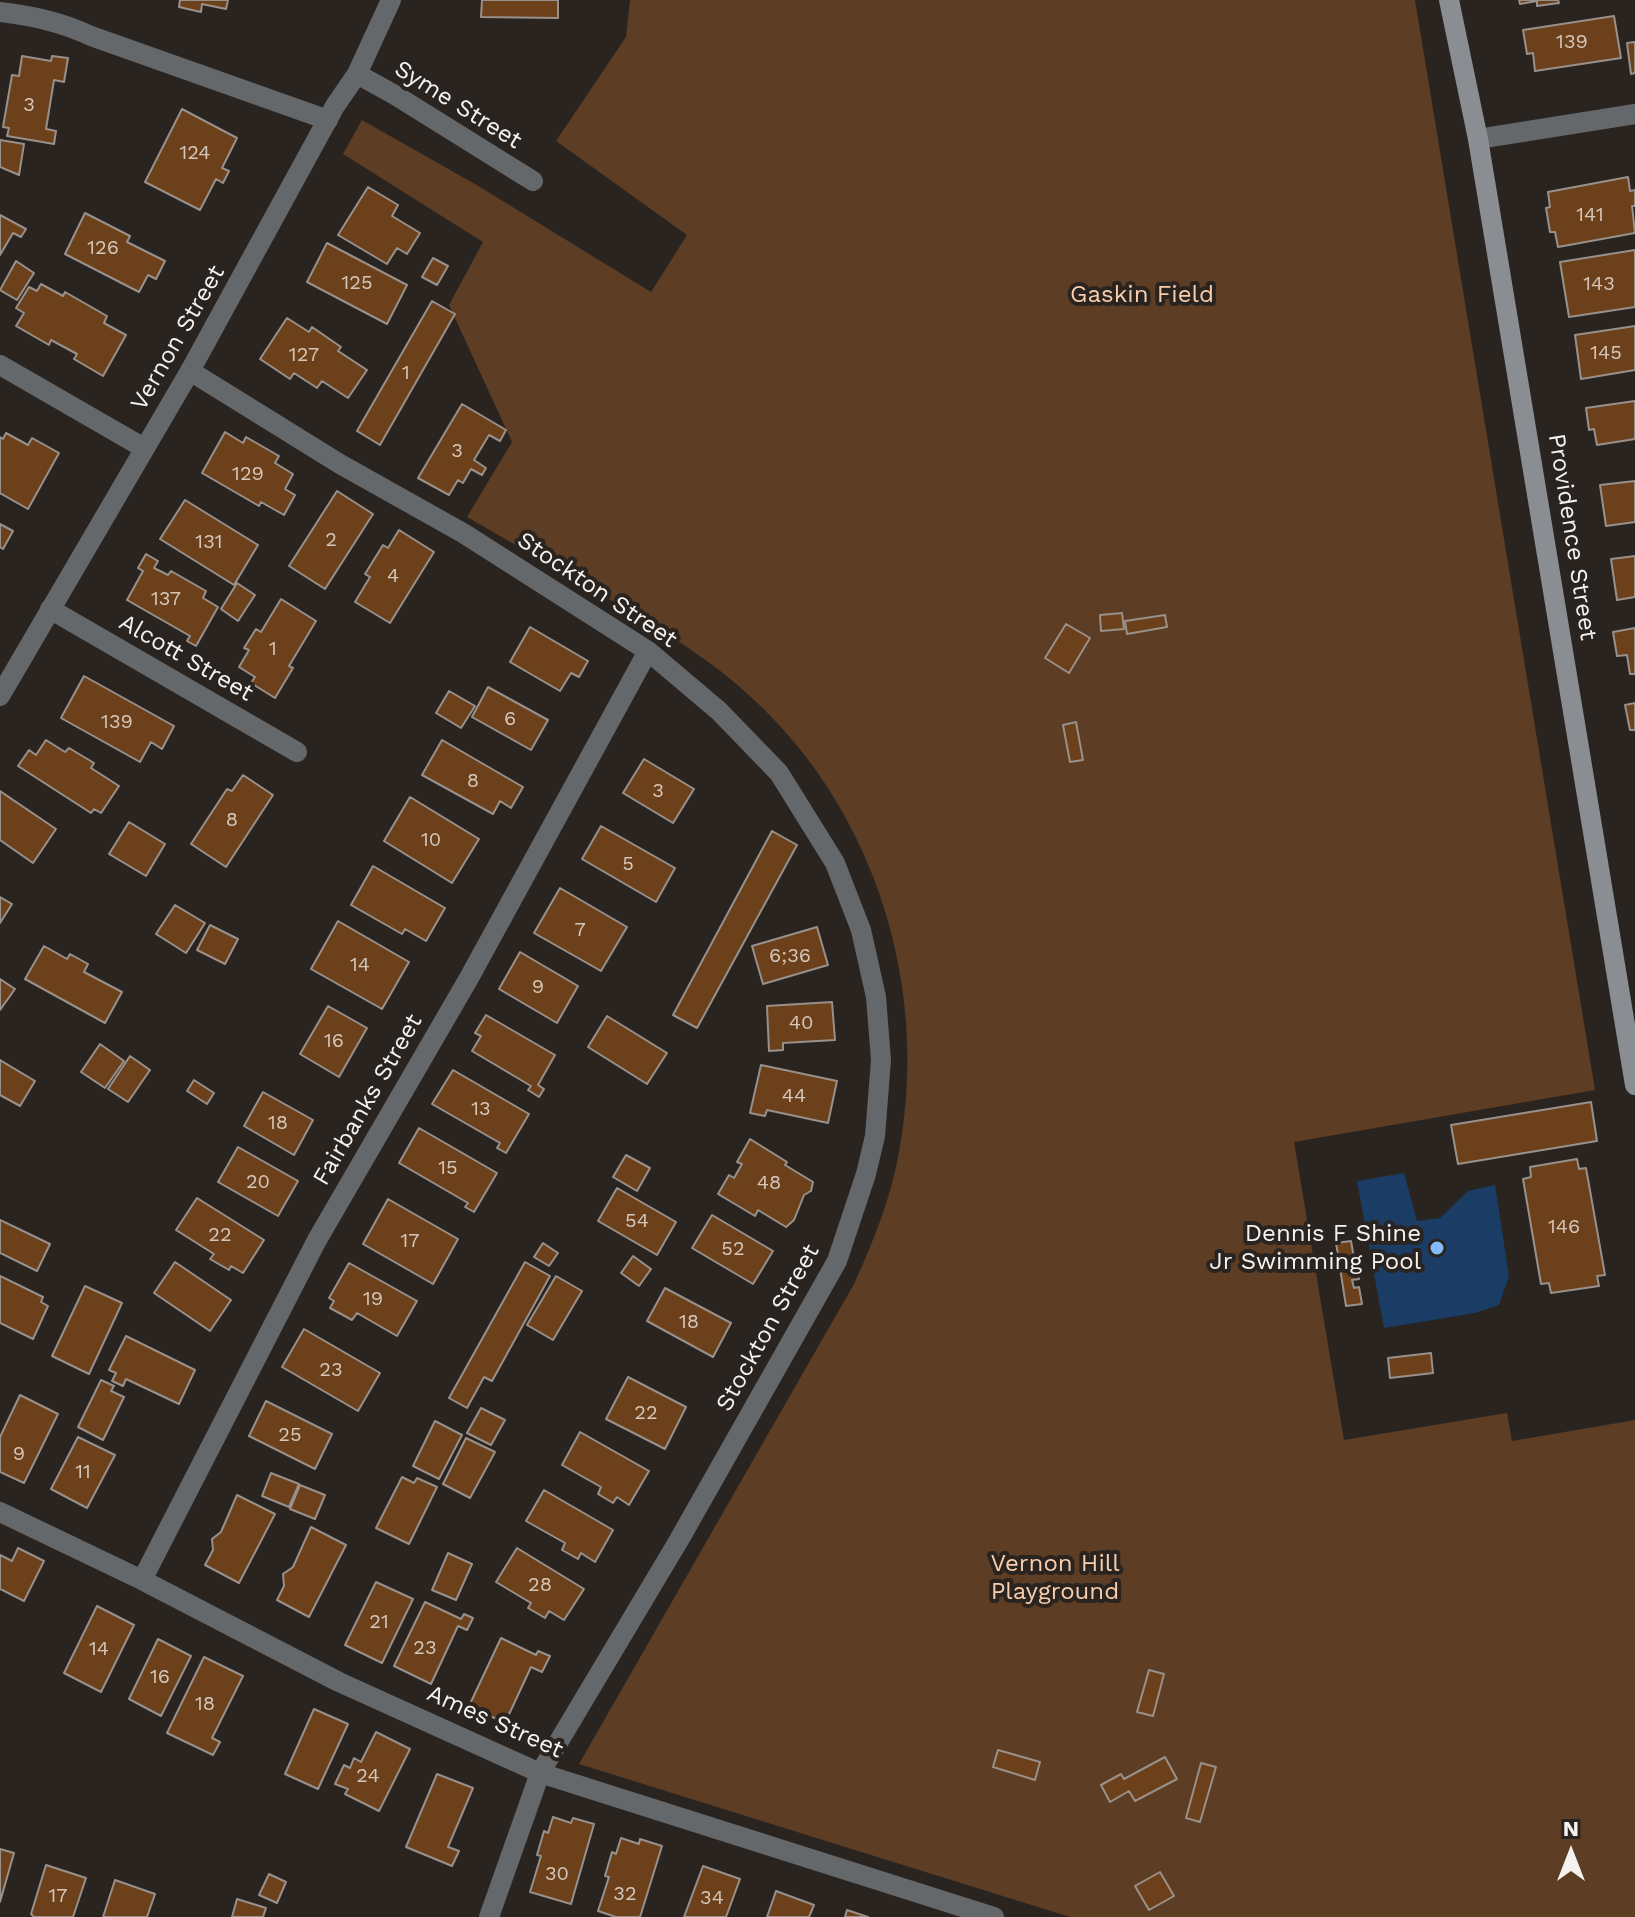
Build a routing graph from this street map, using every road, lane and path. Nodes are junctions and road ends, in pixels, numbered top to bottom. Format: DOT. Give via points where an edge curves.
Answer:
graph roads {
  1 [pos="391,0"];
  2 [pos="1449,0"];
  3 [pos="0,12"];
  4 [pos="357,74"];
  5 [pos="1635,114"];
  6 [pos="328,120"];
  7 [pos="1478,139"];
  8 [pos="533,181"];
  9 [pos="0,365"];
  10 [pos="190,371"];
  11 [pos="144,448"];
  12 [pos="50,609"];
  13 [pos="648,651"];
  14 [pos="0,696"];
  15 [pos="297,752"];
  16 [pos="1635,1085"];
  17 [pos="0,1512"];
  18 [pos="142,1580"];
  19 [pos="540,1773"];
  20 [pos="489,1917"];
  21 [pos="994,1917"];
  1 -- 4 [label="street, Vernon Street"];
  2 -- 7 [label="main road, Providence Street"];
  3 -- 6 [label="street" via="61,22"];
  4 -- 6 [label="street, Vernon Street"];
  4 -- 8 [label="street, Syme Street"];
  5 -- 7 [label="street"];
  6 -- 10 [label="street, Vernon Street"];
  7 -- 16 [label="main road, Providence Street"];
  9 -- 11 [label="street"];
  10 -- 11 [label="street, Vernon Street"];
  10 -- 13 [label="street, Stockton Street" via="463,533"];
  11 -- 12 [label="street, Vernon Street"];
  12 -- 14 [label="street, Vernon Street"];
  12 -- 15 [label="street, Alcott Street"];
  13 -- 18 [label="street, Fairbanks Street" via="469,978 317,1240"];
  13 -- 19 [label="street, Stockton Street" via="773,766 835,863 861,930 876,997 880,1093 866,1174 837,1261"];
  17 -- 18 [label="street, Ames Street"];
  18 -- 19 [label="street, Ames Street" via="339,1682"];
  19 -- 20 [label="street, Stockton Street"];
  19 -- 21 [label="street, Ames Street"];
}
